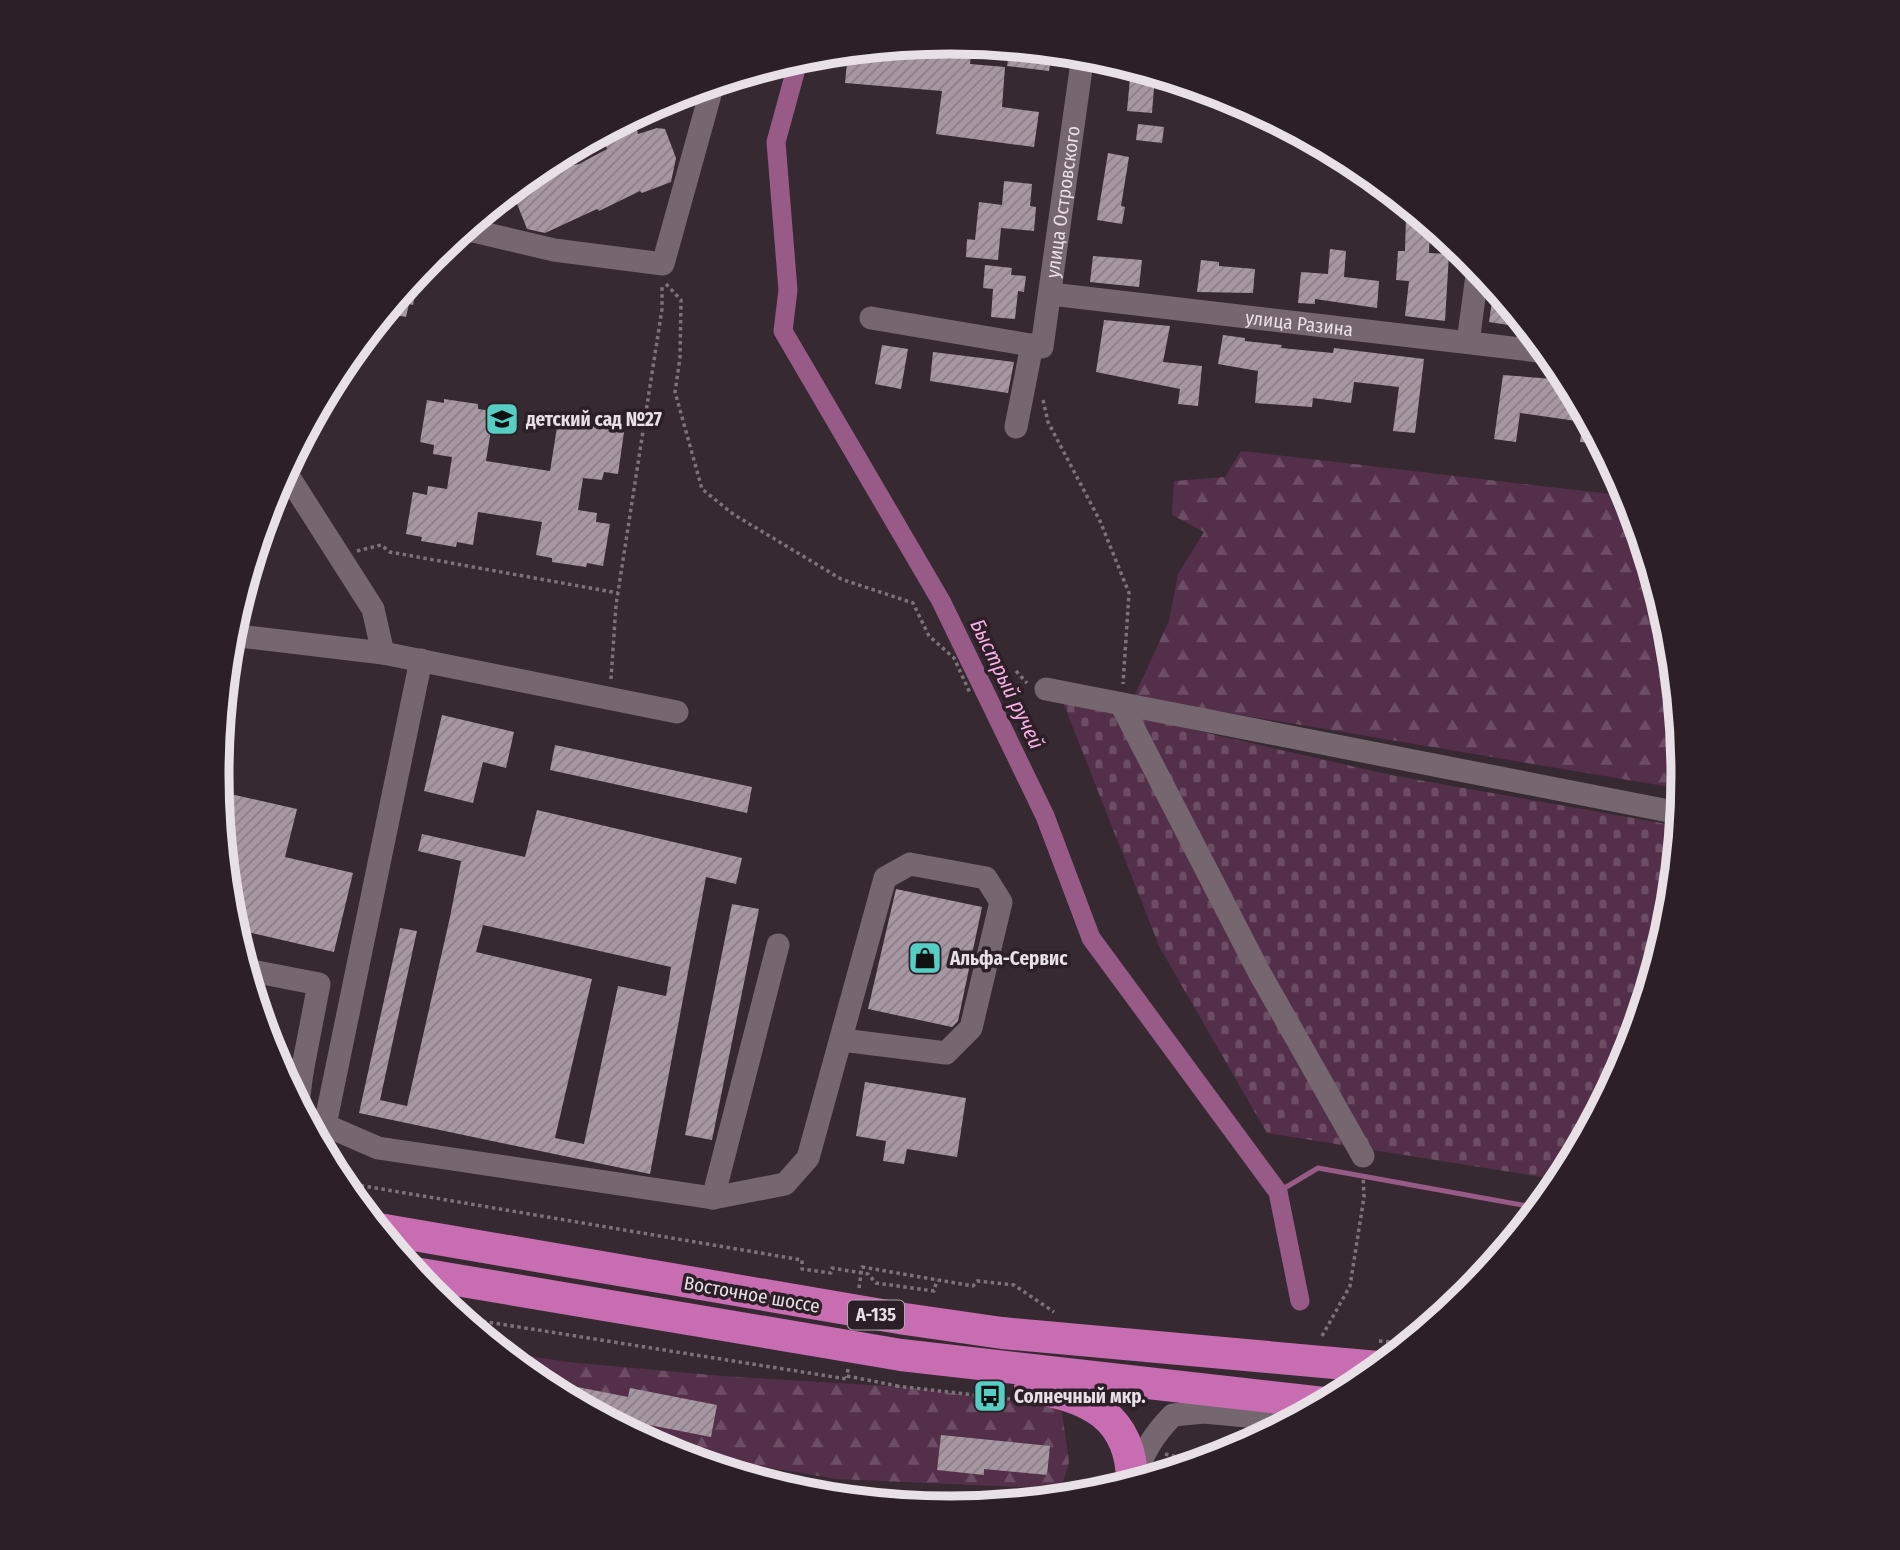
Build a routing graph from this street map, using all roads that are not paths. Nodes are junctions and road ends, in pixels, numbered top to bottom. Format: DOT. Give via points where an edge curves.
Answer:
graph roads {
  1 [pos="1081,66"];
  2 [pos="710,96"];
  3 [pos="477,232"];
  4 [pos="1476,283"];
  5 [pos="1051,293"];
  6 [pos="871,318"];
  7 [pos="1468,342"];
  8 [pos="1037,346"];
  9 [pos="1532,350"];
  10 [pos="1016,427"];
  11 [pos="292,482"];
  12 [pos="243,636"];
  13 [pos="383,653"];
  14 [pos="421,660"];
  15 [pos="1046,689"];
  16 [pos="1121,704"];
  17 [pos="677,712"];
  18 [pos="1669,811"];
  19 [pos="778,945"];
  20 [pos="257,972"];
  21 [pos="842,1040"];
  22 [pos="293,1070"];
  23 [pos="302,1072"];
  24 [pos="300,1086"];
  25 [pos="317,1118"];
  26 [pos="321,1125"];
  27 [pos="1363,1156"];
  28 [pos="713,1198"];
  29 [pos="392,1231"];
  30 [pos="432,1276"];
  31 [pos="929,1359"];
  32 [pos="1362,1366"];
  33 [pos="1308,1400"];
  34 [pos="1274,1418"];
  35 [pos="1144,1469"];
  36 [pos="1133,1472"];
  1 -- 5 [label="street, улица Островского"];
  2 -- 3 [label="street" via="663,264 554,250"];
  4 -- 7 [label="street"];
  5 -- 7 [label="street, улица Разина"];
  5 -- 8 [label="street, улица Островского"];
  6 -- 8 [label="street"];
  7 -- 9 [label="street, улица Разина"];
  8 -- 10 [label="street, улица Островского"];
  11 -- 13 [label="street" via="373,609"];
  12 -- 13 [label="street"];
  13 -- 14 [label="street"];
  14 -- 17 [label="street"];
  14 -- 25 [label="street"];
  15 -- 16 [label="street"];
  16 -- 18 [label="street"];
  16 -- 27 [label="street" via="1259,972"];
  19 -- 28 [label="street"];
  20 -- 23 [label="street" via="318,984"];
  21 -- 21 [label="street" via="946,1053 971,1028 1001,902 986,878 910,864 885,878"];
  21 -- 28 [label="street" via="807,1158 785,1184"];
  22 -- 23 [label="street"];
  23 -- 24 [label="street"];
  26 -- 28 [label="street" via="378,1148"];
  29 -- 32 [label="highway, Восточное шоссе / А-135" via="1002,1333"];
  30 -- 31 [label="highway, Восточное шоссе / А-135"];
  31 -- 33 [label="highway, Восточное шоссе / А-135"];
  31 -- 36 [label="highway" via="956,1373 1059,1391 1105,1414 1122,1434"];
  34 -- 35 [label="street" via="1204,1412 1173,1415 1156,1454"];
}
